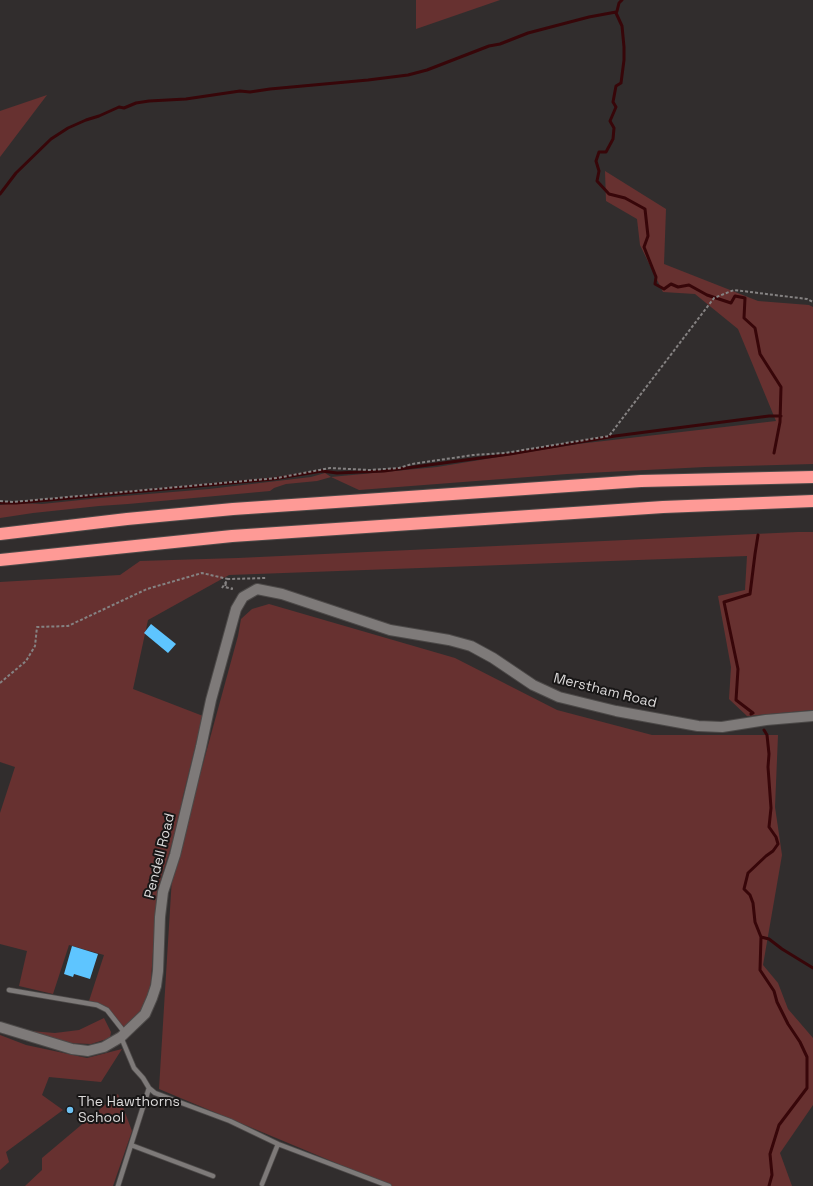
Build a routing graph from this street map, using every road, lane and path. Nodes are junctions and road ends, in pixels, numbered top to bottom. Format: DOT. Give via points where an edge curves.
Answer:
graph roads {
  1 [pos="813,302"];
  2 [pos="813,477"];
  3 [pos="813,500"];
  4 [pos="0,501"];
  5 [pos="0,534"];
  6 [pos="0,560"];
  7 [pos="267,578"];
  8 [pos="228,579"];
  9 [pos="232,586"];
  10 [pos="222,588"];
  11 [pos="243,597"];
  12 [pos="0,683"];
  13 [pos="813,716"];
  14 [pos="9,990"];
  15 [pos="0,1026"];
  16 [pos="123,1035"];
  17 [pos="149,1088"];
  18 [pos="278,1144"];
  19 [pos="131,1145"];
  20 [pos="213,1176"];
  21 [pos="262,1184"];
  22 [pos="118,1186"];
  23 [pos="389,1186"];
  1 -- 4 [label="path" via="808,299 734,290 715,297 609,436 399,468 330,468 277,478 13,502"];
  2 -- 5 [label="highway" via="641,481 233,509"];
  3 -- 6 [label="highway" via="663,507 232,536"];
  7 -- 8 [label="path"];
  8 -- 9 [label="path" via="225,587"];
  8 -- 10 [label="path"];
  8 -- 12 [label="path" via="202,573 148,589 68,626 37,627 35,646 26,660"];
  11 -- 13 [label="street, Merstham Road" via="257,589 282,594 390,630 470,646 552,694 616,711 698,726 722,727"];
  11 -- 16 [label="street, Pendell Road" via="236,609 213,693 176,855 164,892 156,986 145,1014"];
  14 -- 16 [label="lane" via="97,1005 108,1010"];
  15 -- 16 [label="street, Pendell Road" via="72,1049 88,1051 104,1047"];
  16 -- 17 [label="lane" via="134,1068"];
  17 -- 18 [label="lane" via="154,1093 230,1121"];
  17 -- 19 [label="lane"];
  18 -- 21 [label="lane"];
  18 -- 23 [label="lane"];
  19 -- 20 [label="lane"];
  19 -- 22 [label="lane"];
}
